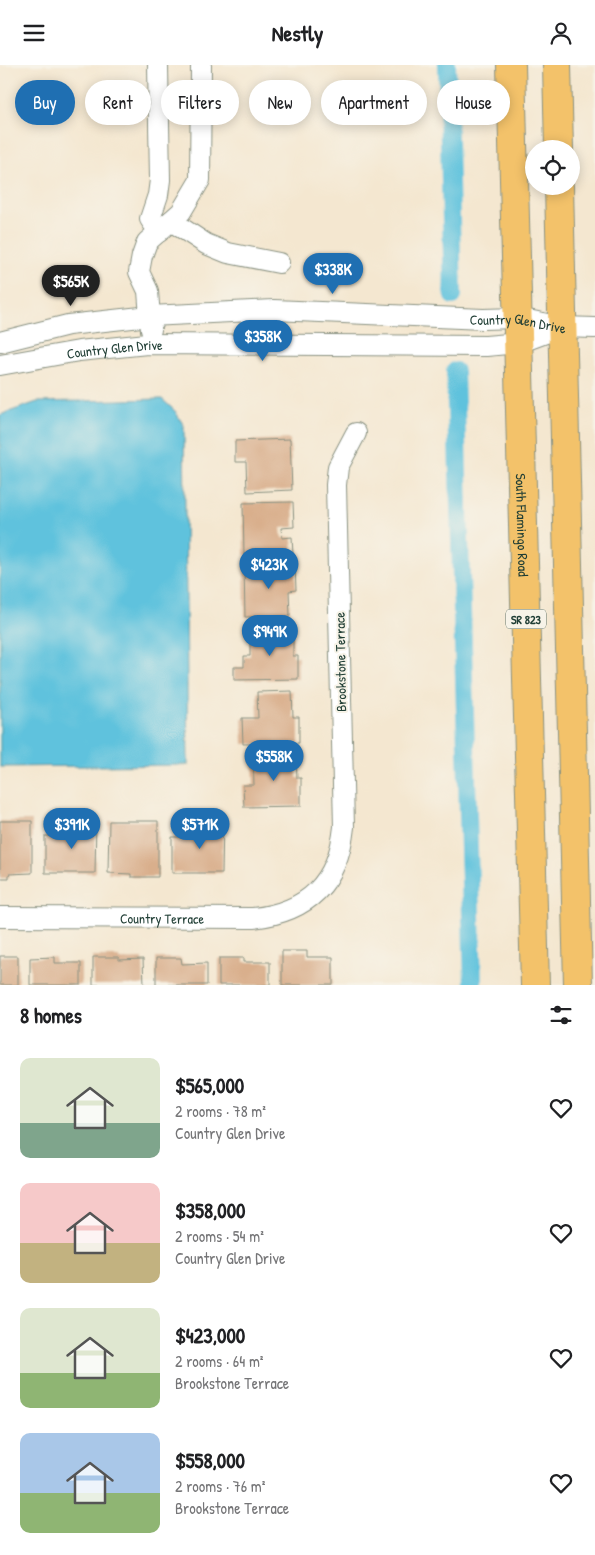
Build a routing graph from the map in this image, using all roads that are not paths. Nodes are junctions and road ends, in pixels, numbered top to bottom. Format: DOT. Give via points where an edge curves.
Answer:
graph roads {
  1 [pos="158,65"];
  2 [pos="201,65"];
  3 [pos="511,65"];
  4 [pos="557,65"];
  5 [pos="559,140"];
  6 [pos="559,195"];
  7 [pos="165,227"];
  8 [pos="280,263"];
  9 [pos="150,316"];
  10 [pos="562,327"];
  11 [pos="595,328"];
  12 [pos="519,331"];
  13 [pos="0,342"];
  14 [pos="152,344"];
  15 [pos="0,365"];
  16 [pos="356,433"];
  17 [pos="318,890"];
  18 [pos="0,917"];
  19 [pos="535,985"];
  20 [pos="578,985"];
  1 -- 7 [label="street" via="160,180 150,219"];
  2 -- 7 [label="street" via="200,180 181,212"];
  3 -- 12 [label="highway, South Flamingo Road / SR 823"];
  4 -- 5 [label="highway"];
  6 -- 10 [label="highway"];
  7 -- 8 [label="street" via="228,253"];
  7 -- 9 [label="street" via="147,242 139,271 148,291"];
  9 -- 12 [label="street, Country Glen Drive" via="274,310 482,319"];
  9 -- 13 [label="street, Country Glen Drive" via="68,325"];
  9 -- 14 [label="street"];
  10 -- 11 [label="street, Country Glen Drive"];
  10 -- 12 [label="street, Country Glen Drive"];
  10 -- 20 [label="highway"];
  12 -- 14 [label="street, Country Glen Drive" via="486,346"];
  12 -- 19 [label="highway, South Flamingo Road / SR 823"];
  14 -- 15 [label="street, Country Glen Drive" via="79,351"];
  16 -- 17 [label="street, Brookstone Terrace" via="338,467 336,485 344,827 338,857"];
  17 -- 18 [label="street, Country Terrace" via="296,907 280,914 253,918"];
}
